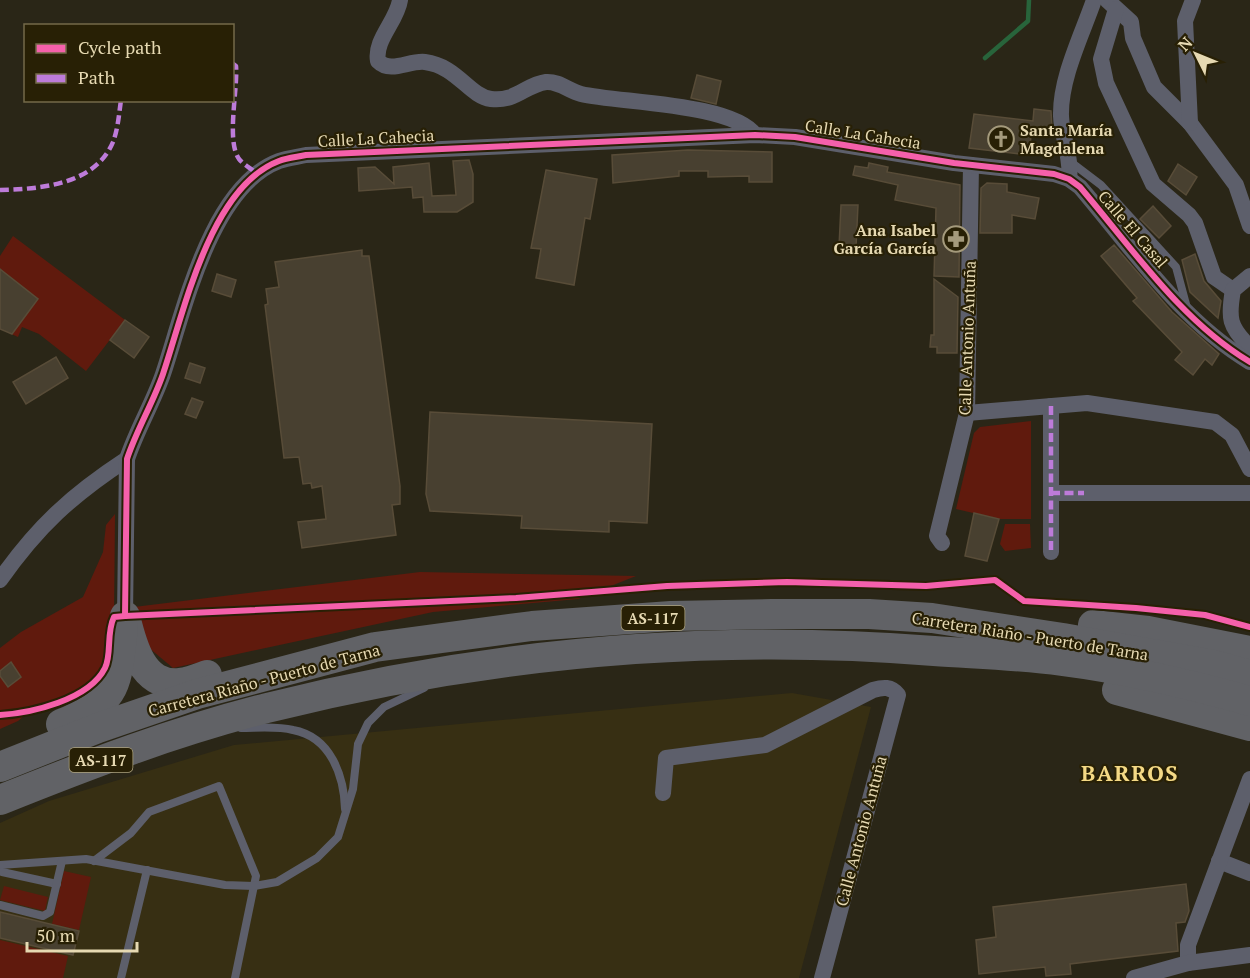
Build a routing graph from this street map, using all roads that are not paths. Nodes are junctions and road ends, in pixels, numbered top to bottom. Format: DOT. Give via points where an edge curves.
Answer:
graph roads {
  1 [pos="400,0"];
  2 [pos="1094,0"];
  3 [pos="1193,0"];
  4 [pos="1111,5"];
  5 [pos="1190,123"];
  6 [pos="755,135"];
  7 [pos="971,165"];
  8 [pos="1070,171"];
  9 [pos="1250,226"];
  10 [pos="1250,276"];
  11 [pos="1233,290"];
  12 [pos="1249,357"];
  13 [pos="1051,406"];
  14 [pos="967,413"];
  15 [pos="127,459"];
  16 [pos="1250,469"];
  17 [pos="1051,493"];
  18 [pos="1250,493"];
  19 [pos="942,543"];
  20 [pos="1051,552"];
  21 [pos="0,580"];
  22 [pos="125,616"];
  23 [pos="932,618"];
  24 [pos="375,647"];
  25 [pos="943,651"];
  26 [pos="1250,651"];
  27 [pos="468,667"];
  28 [pos="1250,675"];
  29 [pos="1250,701"];
  30 [pos="205,726"];
  31 [pos="1250,726"];
  32 [pos="0,749"];
  33 [pos="0,767"];
  34 [pos="1250,779"];
  35 [pos="663,793"];
  36 [pos="0,800"];
  37 [pos="345,815"];
  38 [pos="62,861"];
  39 [pos="94,861"];
  40 [pos="1220,861"];
  41 [pos="2,867"];
  42 [pos="147,870"];
  43 [pos="1250,873"];
  44 [pos="0,881"];
  45 [pos="57,884"];
  46 [pos="254,886"];
  47 [pos="0,905"];
  48 [pos="1250,955"];
  49 [pos="1188,963"];
  50 [pos="121,978"];
  51 [pos="235,978"];
  52 [pos="822,978"];
  53 [pos="1134,978"];
  1 -- 6 [label="street" via="399,10 379,47 378,61 383,66 390,68 409,61 440,65 488,99 513,98 538,85 555,83 581,94 652,102 733,120 748,125"];
  2 -- 8 [label="street" via="1067,79 1061,114"];
  3 -- 5 [label="street" via="1185,21"];
  4 -- 5 [label="street" via="1131,22 1133,38 1154,87"];
  4 -- 11 [label="street" via="1101,59 1106,83 1153,184 1189,215 1214,277"];
  5 -- 9 [label="street" via="1236,185"];
  6 -- 7 [label="street, Calle La Cahecia" via="814,139"];
  6 -- 15 [label="street, Calle La Cahecia" via="306,155 279,161 243,187 212,236 183,308 163,374"];
  7 -- 8 [label="street" via="1054,174"];
  7 -- 14 [label="street, Calle Antonio Antuña"];
  8 -- 12 [label="street, Calle El Casal" via="1189,314 1221,343"];
  10 -- 11 [label="street"];
  11 -- 12 [label="street" via="1229,310 1234,331"];
  13 -- 14 [label="street"];
  13 -- 16 [label="street" via="1087,403 1215,422 1232,435"];
  13 -- 17 [label="street"];
  14 -- 19 [label="street, Calle Antonio Antuña" via="937,536"];
  15 -- 21 [label="street" via="47,520"];
  15 -- 22 [label="street, Calle La Cahecia"];
  17 -- 18 [label="street"];
  17 -- 20 [label="street"];
  22 -- 24 [label="highway" via="141,666 157,679 178,683 324,647"];
  22 -- 32 [label="highway" via="119,673 109,696 89,712"];
  23 -- 24 [label="highway, Carretera Riaño - Puerto de Tarna / AS-117" via="858,614 671,616 532,626"];
  23 -- 26 [label="highway" via="1065,622 1148,631"];
  23 -- 28 [label="highway, Carretera Riaño - Puerto de Tarna / AS-117" via="1075,640"];
  24 -- 33 [label="highway, Carretera Riaño - Puerto de Tarna / AS-117" via="197,694"];
  25 -- 27 [label="highway, Carretera Riaño - Puerto de Tarna / AS-117" via="876,646 681,646 544,656"];
  25 -- 29 [label="highway, Carretera Riaño - Puerto de Tarna / AS-117" via="1063,661"];
  25 -- 31 [label="highway" via="969,662 1061,675"];
  27 -- 30 [label="highway, Carretera Riaño - Puerto de Tarna / AS-117" via="266,708"];
  27 -- 37 [label="lane" via="384,707 368,723 358,744 353,789"];
  30 -- 36 [label="highway, Carretera Riaño - Puerto de Tarna / AS-117" via="83,766"];
  30 -- 37 [label="lane" via="293,730 313,738 337,767 344,788"];
  34 -- 40 [label="street"];
  35 -- 52 [label="street, Calle Antonio Antuña" via="666,758 765,745 873,690 889,688 898,695"];
  37 -- 46 [label="lane" via="338,837 317,858 288,877"];
  38 -- 39 [label="lane"];
  38 -- 41 [label="lane"];
  38 -- 45 [label="lane"];
  39 -- 42 [label="lane"];
  39 -- 46 [label="lane" via="131,833 149,812 219,786 256,876"];
  40 -- 43 [label="street"];
  40 -- 49 [label="street" via="1188,945"];
  41 -- 44 [label="lane"];
  41 -- 45 [label="lane"];
  42 -- 46 [label="lane" via="225,885"];
  42 -- 50 [label="lane"];
  45 -- 47 [label="lane" via="50,912 44,915"];
  46 -- 51 [label="lane"];
  48 -- 49 [label="street"];
  49 -- 53 [label="street"];
}
